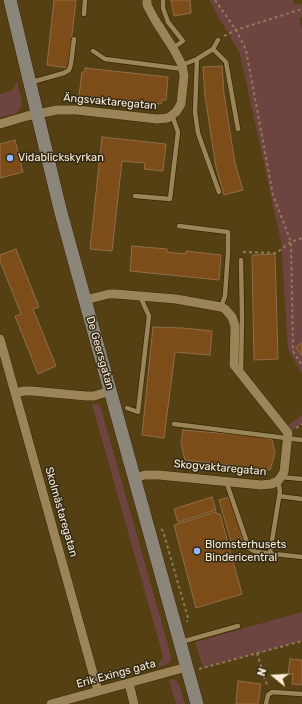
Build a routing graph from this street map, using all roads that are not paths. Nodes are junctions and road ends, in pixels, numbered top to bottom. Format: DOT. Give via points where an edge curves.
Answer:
graph roads {
  1 [pos="10,0"];
  2 [pos="85,0"];
  3 [pos="147,0"];
  4 [pos="163,0"];
  5 [pos="163,8"];
  6 [pos="152,13"];
  7 [pos="84,14"];
  8 [pos="74,39"];
  9 [pos="218,40"];
  10 [pos="173,48"];
  11 [pos="213,49"];
  12 [pos="93,51"];
  13 [pos="197,59"];
  14 [pos="182,67"];
  15 [pos="30,82"];
  16 [pos="38,114"];
  17 [pos="172,115"];
  18 [pos="0,124"];
  19 [pos="238,129"];
  20 [pos="219,192"];
  21 [pos="135,196"];
  22 [pos="179,226"];
  23 [pos="241,260"];
  24 [pos="140,296"];
  25 [pos="85,300"];
  26 [pos="221,307"];
  27 [pos="242,319"];
  28 [pos="235,326"];
  29 [pos="0,339"];
  30 [pos="241,373"];
  31 [pos="110,392"];
  32 [pos="15,393"];
  33 [pos="126,408"];
  34 [pos="174,424"];
  35 [pos="288,438"];
  36 [pos="302,440"];
  37 [pos="134,478"];
  38 [pos="279,479"];
  39 [pos="302,480"];
  40 [pos="226,481"];
  41 [pos="279,496"];
  42 [pos="302,499"];
  43 [pos="270,554"];
  44 [pos="302,557"];
  45 [pos="238,626"];
  46 [pos="180,642"];
  47 [pos="193,668"];
  48 [pos="129,683"];
  49 [pos="98,691"];
  50 [pos="302,694"];
  51 [pos="52,704"];
  52 [pos="134,704"];
  53 [pos="197,704"];
  54 [pos="266,704"];
  1 -- 15 [label="main road, De Geersgatan"];
  2 -- 7 [label="lane"];
  3 -- 6 [label="street, Ängsvaktaregatan"];
  4 -- 5 [label="lane"];
  5 -- 6 [label="lane"];
  5 -- 10 [label="lane" via="168,22 183,41"];
  6 -- 10 [label="street, Ängsvaktaregatan"];
  8 -- 15 [label="lane" via="69,70"];
  9 -- 11 [label="lane"];
  10 -- 14 [label="street, Ängsvaktaregatan"];
  11 -- 13 [label="lane"];
  11 -- 19 [label="lane" via="226,62"];
  12 -- 14 [label="lane" via="105,60"];
  13 -- 14 [label="lane"];
  13 -- 20 [label="lane" via="194,112 198,133"];
  14 -- 17 [label="street, Ängsvaktaregatan" via="184,76 181,104"];
  15 -- 16 [label="main road, De Geersgatan"];
  16 -- 17 [label="street, Ängsvaktaregatan" via="57,110 77,110 157,119"];
  16 -- 18 [label="street, Ängsvaktaregatan"];
  16 -- 25 [label="main road, De Geersgatan"];
  17 -- 21 [label="lane" via="178,132 170,199"];
  22 -- 26 [label="lane" via="228,232 225,296"];
  23 -- 27 [label="lane"];
  24 -- 25 [label="street" via="109,294"];
  24 -- 26 [label="street"];
  24 -- 33 [label="lane" via="149,316 138,412"];
  25 -- 31 [label="main road, De Geersgatan"];
  26 -- 28 [label="street" via="232,317"];
  27 -- 28 [label="lane"];
  27 -- 30 [label="lane"];
  28 -- 30 [label="street" via="234,365"];
  29 -- 32 [label="street, Skolmästaregatan"];
  30 -- 35 [label="street" via="288,433"];
  31 -- 32 [label="street" via="94,396 32,391"];
  31 -- 37 [label="main road, De Geersgatan"];
  32 -- 49 [label="street, Skolmästaregatan"];
  34 -- 35 [label="lane"];
  35 -- 36 [label="lane"];
  35 -- 38 [label="street, Skogvaktaregatan" via="284,472"];
  37 -- 40 [label="street, Skogvaktaregatan" via="151,474"];
  37 -- 46 [label="main road, De Geersgatan"];
  38 -- 39 [label="lane"];
  38 -- 40 [label="street, Skogvaktaregatan" via="271,484 261,485"];
  38 -- 41 [label="lane"];
  40 -- 43 [label="lane" via="249,548"];
  41 -- 42 [label="lane"];
  41 -- 43 [label="lane"];
  43 -- 44 [label="lane"];
  45 -- 46 [label="lane"];
  46 -- 47 [label="main road, De Geersgatan"];
  47 -- 48 [label="street, Erik Exings gata"];
  47 -- 53 [label="main road, De Geersgatan"];
  48 -- 49 [label="street, Erik Exings gata"];
  48 -- 52 [label="street"];
  49 -- 51 [label="street, Erik Exings gata"];
  50 -- 54 [label="lane" via="272,692 268,695"];
}
